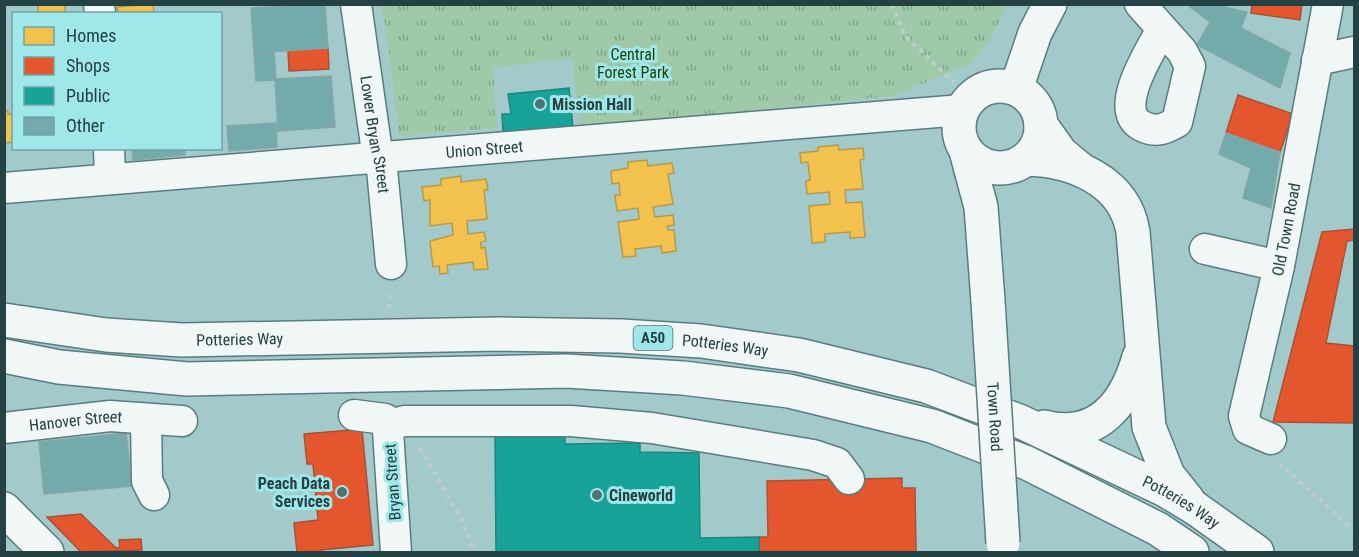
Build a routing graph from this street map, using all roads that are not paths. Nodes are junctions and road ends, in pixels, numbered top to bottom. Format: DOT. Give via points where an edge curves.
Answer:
graph roads {
  1 [pos="356,4"];
  2 [pos="1050,4"];
  3 [pos="1140,4"];
  4 [pos="1328,4"];
  5 [pos="1162,29"];
  6 [pos="1354,52"];
  7 [pos="1317,60"];
  8 [pos="1016,89"];
  9 [pos="966,104"];
  10 [pos="1041,125"];
  11 [pos="109,150"];
  12 [pos="966,151"];
  13 [pos="378,157"];
  14 [pos="1019,163"];
  15 [pos="1088,174"];
  16 [pos="110,178"];
  17 [pos="4,188"];
  18 [pos="1205,249"];
  19 [pos="391,264"];
  20 [pos="1279,266"];
  21 [pos="987,291"];
  22 [pos="4,320"];
  23 [pos="1142,347"];
  24 [pos="4,357"];
  25 [pos="354,416"];
  26 [pos="146,420"];
  27 [pos="1019,420"];
  28 [pos="182,421"];
  29 [pos="399,423"];
  30 [pos="4,428"];
  31 [pos="1267,438"];
  32 [pos="849,479"];
  33 [pos="150,488"];
  34 [pos="1195,508"];
  35 [pos="4,509"];
  36 [pos="1003,548"];
  37 [pos="47,552"];
  38 [pos="396,552"];
  39 [pos="1192,552"];
  40 [pos="1257,552"];
  1 -- 13 [label="street, Lower Bryan Street"];
  2 -- 8 [label="main road" via="1035,33"];
  3 -- 5 [label="street"];
  4 -- 7 [label="street, Old Town Road"];
  6 -- 7 [label="street"];
  7 -- 20 [label="street, Old Town Road"];
  8 -- 9 [label="main road" via="992,87"];
  8 -- 10 [label="main road" via="1030,100"];
  9 -- 12 [label="main road" via="958,130"];
  9 -- 13 [label="street, Union Street"];
  10 -- 14 [label="main road" via="1038,144"];
  10 -- 15 [label="main road" via="1061,153"];
  11 -- 16 [label="street"];
  12 -- 14 [label="main road" via="986,166"];
  12 -- 21 [label="main road, Town Road" via="981,207"];
  13 -- 16 [label="street, Union Street"];
  13 -- 19 [label="street, Lower Bryan Street"];
  14 -- 15 [label="main road" via="1065,163"];
  14 -- 21 [label="main road, Town Road" via="996,188 990,214"];
  15 -- 23 [label="main road" via="1108,184 1123,201 1132,221"];
  16 -- 17 [label="street, Union Street"];
  18 -- 20 [label="street"];
  20 -- 31 [label="street, Old Town Road" via="1244,416 1248,429"];
  21 -- 36 [label="main road, Town Road, bridge"];
  22 -- 27 [label="main road, Potteries Way / A50" via="182,340 499,334 701,341 800,355 870,372 926,386"];
  23 -- 27 [label="main road" via="1127,392 1099,421 1069,430"];
  23 -- 34 [label="main road" via="1149,427 1157,452 1168,475"];
  24 -- 39 [label="main road" via="70,369 187,379 566,371 683,378 789,392 932,426 1027,463 1158,529"];
  25 -- 29 [label="street"];
  26 -- 28 [label="street, Hanover Street"];
  26 -- 30 [label="street, Hanover Street" via="110,416"];
  26 -- 33 [label="street, Hanover Street"];
  27 -- 34 [label="main road, Potteries Way / A50"];
  29 -- 32 [label="street" via="571,421 652,428 813,455 837,463"];
  29 -- 38 [label="street, Bryan Street" via="388,431"];
  34 -- 40 [label="main road, Potteries Way / A50"];
  35 -- 37 [label="main road"];
}
